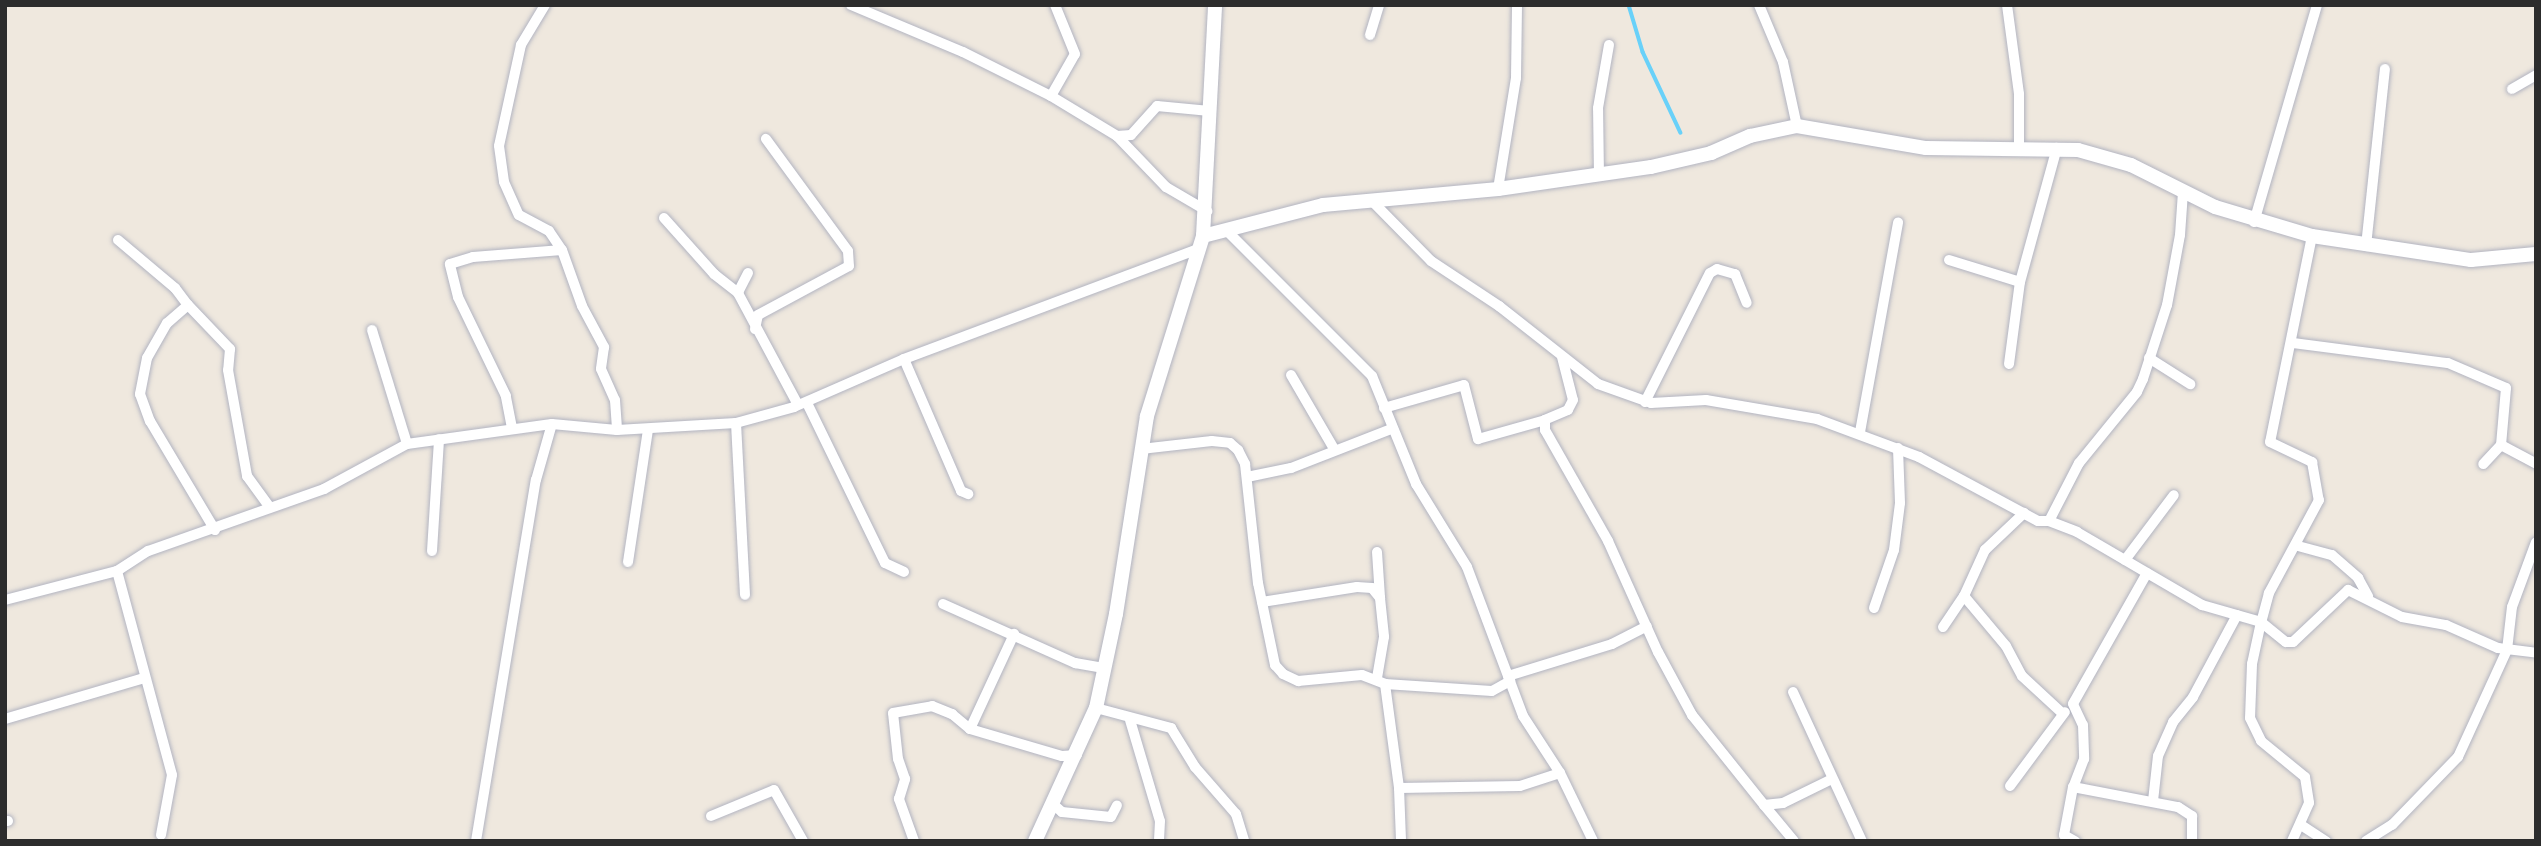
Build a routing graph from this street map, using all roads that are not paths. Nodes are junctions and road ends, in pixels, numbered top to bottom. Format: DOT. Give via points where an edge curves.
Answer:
graph roads {
  1 [pos="545,5"];
  2 [pos="851,5"];
  3 [pos="1055,5"];
  4 [pos="1215,5"];
  5 [pos="1379,5"];
  6 [pos="1517,5"];
  7 [pos="1759,5"];
  8 [pos="2007,5"];
  9 [pos="2317,5"];
  10 [pos="1370,35"];
  11 [pos="1609,45"];
  12 [pos="2385,69"];
  13 [pos="2536,75"];
  14 [pos="2512,89"];
  15 [pos="1051,96"];
  16 [pos="1209,111"];
  17 [pos="1797,126"];
  18 [pos="1117,136"];
  19 [pos="766,139"];
  20 [pos="2057,148"];
  21 [pos="2019,149"];
  22 [pos="1599,176"];
  23 [pos="1498,189"];
  24 [pos="2183,192"];
  25 [pos="1369,198"];
  26 [pos="1207,211"];
  27 [pos="664,218"];
  28 [pos="1898,222"];
  29 [pos="2254,222"];
  30 [pos="1228,232"];
  31 [pos="2312,236"];
  32 [pos="118,240"];
  33 [pos="1200,243"];
  34 [pos="2366,246"];
  35 [pos="562,250"];
  36 [pos="2536,254"];
  37 [pos="1949,260"];
  38 [pos="748,273"];
  39 [pos="2020,282"];
  40 [pos="738,293"];
  41 [pos="1746,303"];
  42 [pos="188,305"];
  43 [pos="755,329"];
  44 [pos="372,330"];
  45 [pos="2293,343"];
  46 [pos="1562,357"];
  47 [pos="2149,358"];
  48 [pos="904,359"];
  49 [pos="2009,364"];
  50 [pos="1291,375"];
  51 [pos="2190,384"];
  52 [pos="1645,402"];
  53 [pos="807,403"];
  54 [pos="794,407"];
  55 [pos="1384,408"];
  56 [pos="1545,420"];
  57 [pos="736,423"];
  58 [pos="552,424"];
  59 [pos="512,428"];
  60 [pos="648,429"];
  61 [pos="1391,429"];
  62 [pos="617,430"];
  63 [pos="1860,432"];
  64 [pos="439,439"];
  65 [pos="407,444"];
  66 [pos="2501,445"];
  67 [pos="1898,448"];
  68 [pos="1140,449"];
  69 [pos="1334,449"];
  70 [pos="2483,464"];
  71 [pos="2536,464"];
  72 [pos="1247,477"];
  73 [pos="968,494"];
  74 [pos="2174,495"];
  75 [pos="270,508"];
  76 [pos="2024,513"];
  77 [pos="2049,521"];
  78 [pos="215,530"];
  79 [pos="2536,542"];
  80 [pos="2298,546"];
  81 [pos="432,551"];
  82 [pos="1377,552"];
  83 [pos="2125,560"];
  84 [pos="628,562"];
  85 [pos="117,571"];
  86 [pos="904,572"];
  87 [pos="2147,573"];
  88 [pos="745,595"];
  89 [pos="1964,596"];
  90 [pos="2368,597"];
  91 [pos="1380,598"];
  92 [pos="5,600"];
  93 [pos="1262,602"];
  94 [pos="943,604"];
  95 [pos="1874,608"];
  96 [pos="2237,615"];
  97 [pos="2261,622"];
  98 [pos="1647,626"];
  99 [pos="1942,627"];
  100 [pos="1014,634"];
  101 [pos="2507,650"];
  102 [pos="2536,653"];
  103 [pos="1104,668"];
  104 [pos="144,678"];
  105 [pos="1509,678"];
  106 [pos="1381,681"];
  107 [pos="1793,692"];
  108 [pos="1096,708"];
  109 [pos="2067,712"];
  110 [pos="5,719"];
  111 [pos="1130,720"];
  112 [pos="970,729"];
  113 [pos="1077,755"];
  114 [pos="1560,773"];
  115 [pos="1830,780"];
  116 [pos="2010,786"];
  117 [pos="2073,787"];
  118 [pos="1399,788"];
  119 [pos="2153,801"];
  120 [pos="1053,804"];
  121 [pos="1117,805"];
  122 [pos="1763,805"];
  123 [pos="711,816"];
  124 [pos="2301,825"];
  125 [pos="161,835"];
  126 [pos="476,841"];
  127 [pos="803,841"];
  128 [pos="914,841"];
  129 [pos="1035,841"];
  130 [pos="1158,841"];
  131 [pos="1244,841"];
  132 [pos="1401,841"];
  133 [pos="1593,841"];
  134 [pos="1794,841"];
  135 [pos="1862,841"];
  136 [pos="2076,841"];
  137 [pos="2192,841"];
  138 [pos="2292,841"];
  139 [pos="2326,841"];
  140 [pos="2366,841"];
  1 -- 35 [label="street" via="520,45 499,146 504,182 519,215 550,231"];
  2 -- 15 [label="street" via="954,48"];
  3 -- 15 [label="street" via="1075,54"];
  4 -- 16 [label="street"];
  5 -- 10 [label="street"];
  6 -- 23 [label="street" via="1516,78"];
  7 -- 17 [label="street" via="1783,62"];
  8 -- 21 [label="street" via="2019,94"];
  9 -- 29 [label="street"];
  11 -- 22 [label="street" via="1598,108"];
  12 -- 34 [label="street"];
  13 -- 14 [label="street"];
  15 -- 18 [label="street"];
  16 -- 18 [label="street" via="1157,106 1131,135"];
  16 -- 26 [label="street"];
  17 -- 21 [label="street" via="1926,148"];
  17 -- 22 [label="street" via="1750,136 1692,158"];
  18 -- 26 [label="street" via="1166,187"];
  19 -- 43 [label="street" via="848,251 849,266 758,315"];
  20 -- 21 [label="street"];
  20 -- 24 [label="street" via="2131,165"];
  20 -- 39 [label="street"];
  22 -- 23 [label="street"];
  23 -- 25 [label="street"];
  24 -- 29 [label="street"];
  24 -- 47 [label="street" via="2167,305"];
  25 -- 30 [label="street" via="1323,205"];
  25 -- 46 [label="street" via="1432,261 1499,306"];
  26 -- 33 [label="street"];
  27 -- 40 [label="street" via="714,274"];
  28 -- 63 [label="street"];
  29 -- 31 [label="street"];
  30 -- 33 [label="street"];
  30 -- 55 [label="street" via="1363,366"];
  31 -- 34 [label="street"];
  31 -- 45 [label="street"];
  32 -- 42 [label="street" via="175,288"];
  33 -- 48 [label="street"];
  33 -- 68 [label="street"];
  34 -- 36 [label="street" via="2472,260"];
  35 -- 59 [label="street" via="473,257 450,264 458,297 506,396"];
  35 -- 62 [label="street" via="582,306 604,346 601,369 615,400"];
  37 -- 39 [label="street"];
  38 -- 40 [label="street"];
  39 -- 49 [label="street"];
  40 -- 43 [label="street"];
  41 -- 52 [label="street" via="1735,274 1717,269 1710,273"];
  42 -- 75 [label="street" via="230,349 228,370 247,476"];
  42 -- 78 [label="street" via="167,323 147,358 140,394 150,421"];
  43 -- 54 [label="street" via="784,377 797,403"];
  44 -- 65 [label="street"];
  45 -- 66 [label="street" via="2448,363 2506,388"];
  45 -- 80 [label="street" via="2270,442 2312,462 2319,500"];
  46 -- 52 [label="street" via="1598,384"];
  46 -- 56 [label="street" via="1573,400 1568,410"];
  47 -- 51 [label="street"];
  47 -- 77 [label="street" via="2137,392 2079,463"];
  48 -- 53 [label="street"];
  48 -- 73 [label="street" via="961,491"];
  50 -- 69 [label="street"];
  52 -- 63 [label="street" via="1706,400 1817,419"];
  53 -- 54 [label="street"];
  53 -- 86 [label="street" via="885,563"];
  54 -- 57 [label="street"];
  55 -- 56 [label="street" via="1464,385 1478,439"];
  55 -- 61 [label="street"];
  56 -- 98 [label="street" via="1545,430 1608,541"];
  57 -- 60 [label="street"];
  57 -- 88 [label="street"];
  58 -- 59 [label="street"];
  58 -- 62 [label="street"];
  58 -- 126 [label="street" via="536,480"];
  59 -- 64 [label="street"];
  60 -- 62 [label="street"];
  60 -- 84 [label="street"];
  61 -- 69 [label="street"];
  61 -- 105 [label="street" via="1416,484 1467,567"];
  63 -- 67 [label="street"];
  64 -- 65 [label="street"];
  64 -- 81 [label="street"];
  65 -- 75 [label="street" via="324,489"];
  66 -- 70 [label="street"];
  66 -- 71 [label="street"];
  67 -- 76 [label="street" via="1963,477"];
  67 -- 95 [label="street" via="1900,503 1894,550"];
  68 -- 72 [label="street" via="1230,443 1238,450"];
  68 -- 103 [label="street"];
  69 -- 72 [label="street" via="1291,468"];
  72 -- 93 [label="street"];
  74 -- 83 [label="street"];
  75 -- 78 [label="street"];
  76 -- 77 [label="street"];
  76 -- 89 [label="street" via="1985,550"];
  77 -- 83 [label="street"];
  78 -- 85 [label="street" via="148,551"];
  79 -- 101 [label="street" via="2512,607"];
  80 -- 90 [label="street" via="2332,555 2358,578"];
  80 -- 97 [label="street" via="2269,593"];
  82 -- 91 [label="street"];
  83 -- 87 [label="street"];
  85 -- 92 [label="street"];
  85 -- 104 [label="street"];
  87 -- 96 [label="street" via="2202,605"];
  87 -- 109 [label="street"];
  89 -- 99 [label="street"];
  89 -- 109 [label="street" via="2006,646 2022,676"];
  90 -- 97 [label="street" via="2348,590 2293,642 2286,642"];
  90 -- 101 [label="street" via="2402,617 2446,625"];
  91 -- 93 [label="street" via="1373,588 1357,587"];
  91 -- 106 [label="street"];
  93 -- 106 [label="street" via="1275,665 1283,674 1320,683 1362,676"];
  94 -- 100 [label="street"];
  96 -- 97 [label="street"];
  96 -- 119 [label="street" via="2193,697 2173,722 2158,756"];
  97 -- 124 [label="street" via="2252,664 2252,729 2305,777 2309,803"];
  98 -- 105 [label="street" via="1612,644"];
  98 -- 122 [label="street" via="1692,715"];
  100 -- 103 [label="street" via="1075,663"];
  100 -- 112 [label="street"];
  101 -- 102 [label="street"];
  101 -- 140 [label="street" via="2458,757 2392,825"];
  103 -- 108 [label="street"];
  104 -- 110 [label="street"];
  104 -- 125 [label="street" via="172,775"];
  105 -- 106 [label="street" via="1492,691"];
  105 -- 114 [label="street" via="1523,716"];
  106 -- 118 [label="street"];
  107 -- 115 [label="street"];
  108 -- 111 [label="street"];
  108 -- 113 [label="street"];
  109 -- 116 [label="street"];
  109 -- 117 [label="street" via="2083,725 2084,759"];
  111 -- 130 [label="street" via="1160,821"];
  111 -- 131 [label="street" via="1171,728 1199,773 1236,814"];
  112 -- 113 [label="street" via="1062,756"];
  112 -- 128 [label="street" via="952,714 932,706 893,713 905,779 899,799"];
  113 -- 120 [label="street"];
  114 -- 118 [label="street" via="1520,786"];
  114 -- 133 [label="street"];
  115 -- 122 [label="street" via="1783,803"];
  115 -- 135 [label="street"];
  117 -- 119 [label="street"];
  117 -- 136 [label="street" via="2064,835"];
  118 -- 132 [label="street"];
  119 -- 137 [label="street" via="2192,816"];
  120 -- 121 [label="street" via="1062,812 1111,817"];
  120 -- 129 [label="street"];
  122 -- 134 [label="street"];
  123 -- 127 [label="street" via="774,790"];
  124 -- 138 [label="street"];
  124 -- 139 [label="street"];
}
